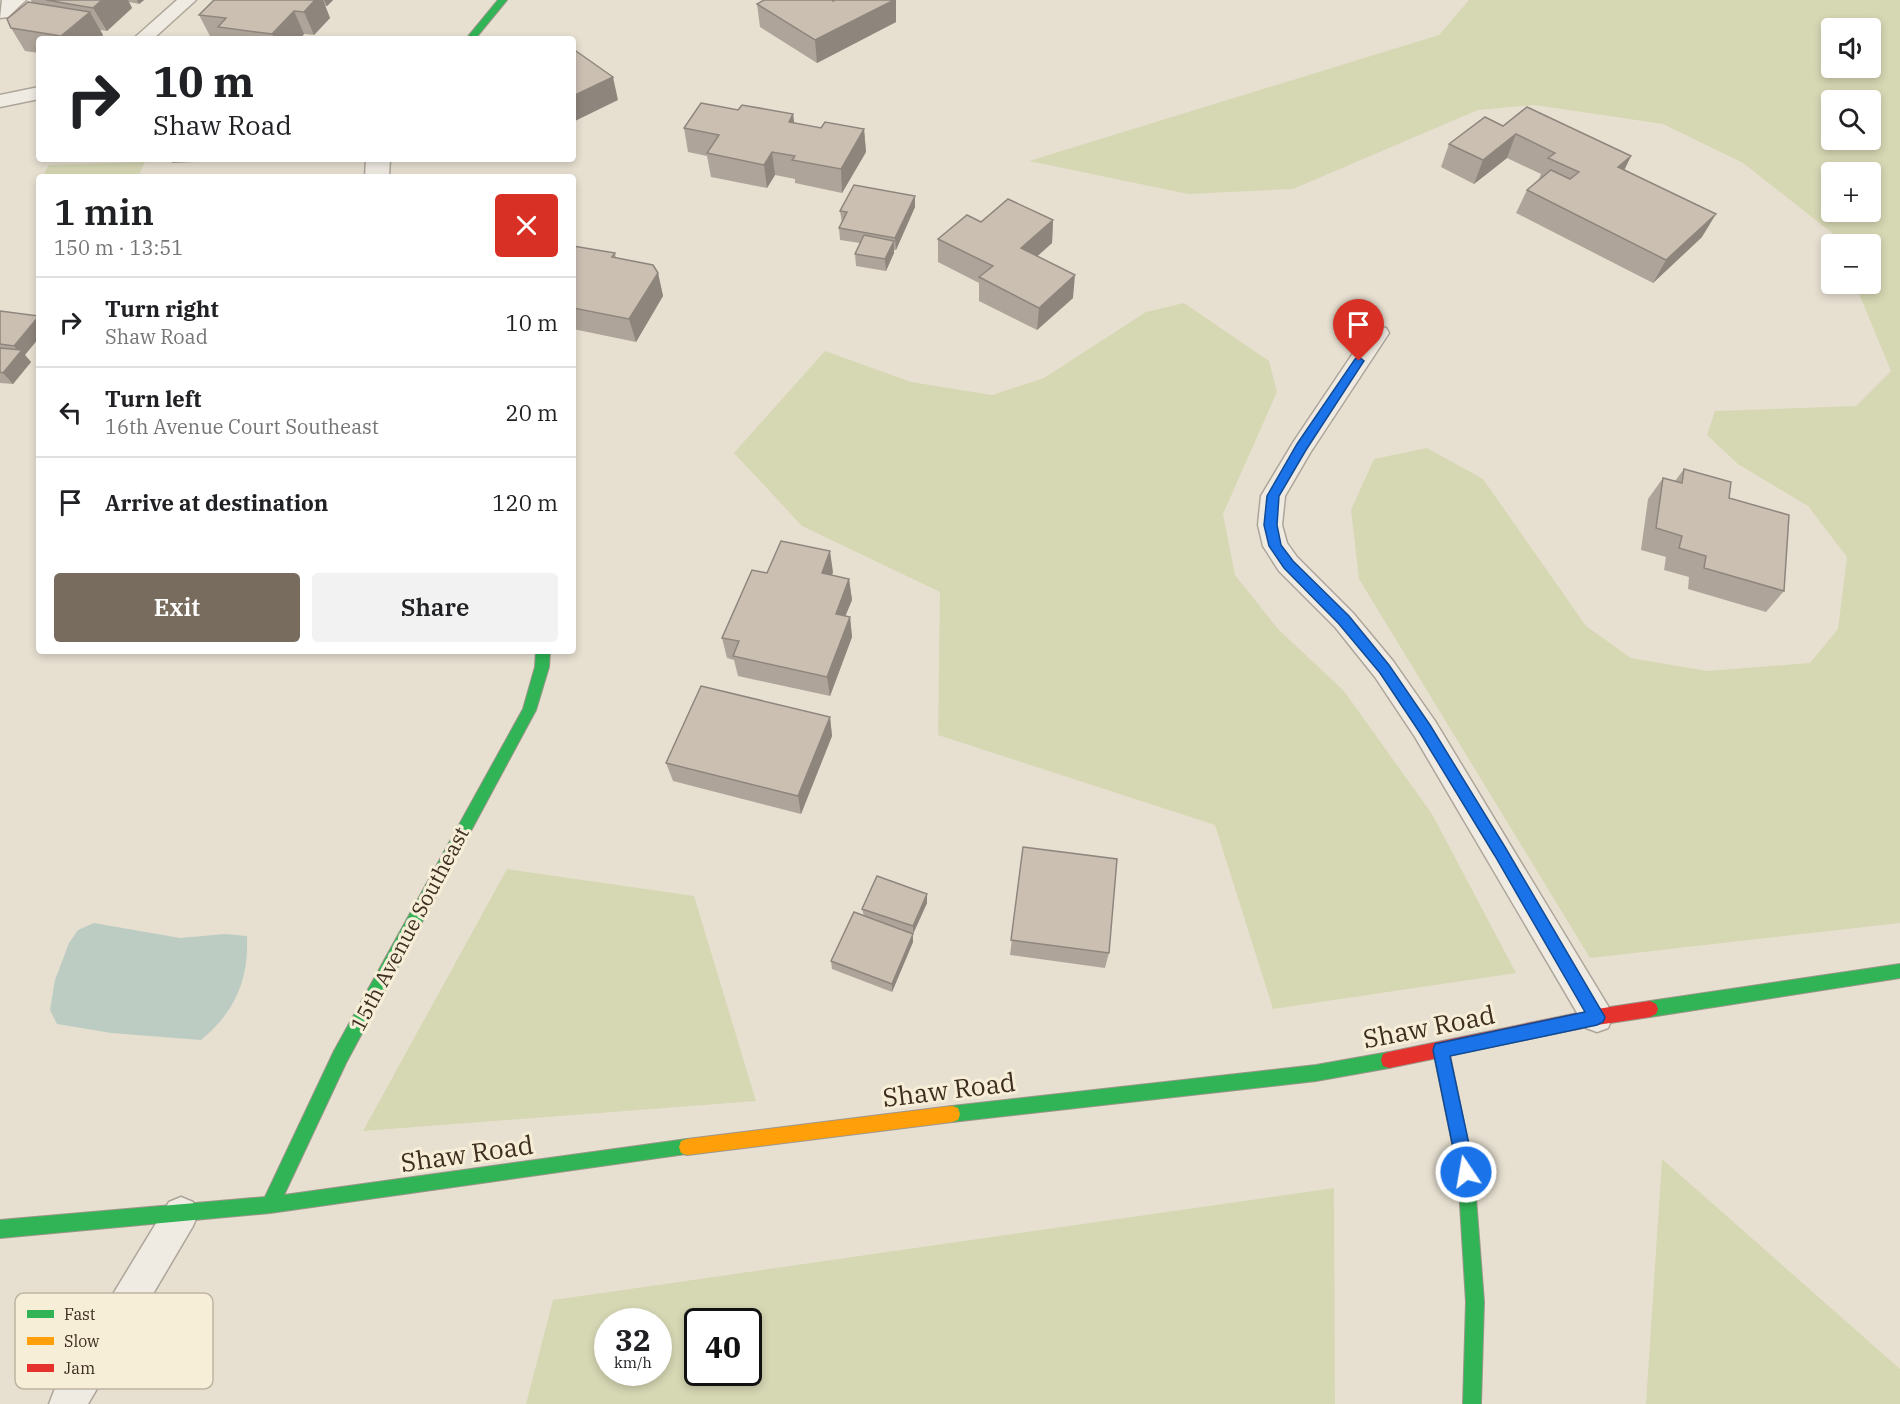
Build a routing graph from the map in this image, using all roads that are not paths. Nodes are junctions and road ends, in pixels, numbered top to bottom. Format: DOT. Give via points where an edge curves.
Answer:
graph roads {
  1 [pos="15,0"];
  2 [pos="187,0"];
  3 [pos="503,0"];
  4 [pos="0,12"];
  5 [pos="145,36"];
  6 [pos="473,36"];
  7 [pos="36,94"];
  8 [pos="0,101"];
  9 [pos="1378,333"];
  10 [pos="543,654"];
  11 [pos="1900,971"];
  12 [pos="1597,1017"];
  13 [pos="1441,1050"];
  14 [pos="270,1205"];
  15 [pos="181,1214"];
  16 [pos="0,1229"];
  17 [pos="134,1293"];
  18 [pos="76,1389"];
  19 [pos="67,1404"];
  20 [pos="1472,1404"];
  1 -- 4 [label="street"];
  2 -- 5 [label="lane"];
  3 -- 6 [label="main road"];
  7 -- 8 [label="lane"];
  9 -- 12 [label="lane" via="1273,496 1270,525 1275,546 1344,620 1390,678 1500,852"];
  10 -- 14 [label="main road, 15th Avenue Southeast" via="529,710 340,1057"];
  11 -- 12 [label="main road, Shaw Road"];
  12 -- 13 [label="main road, Shaw Road"];
  13 -- 14 [label="main road, Shaw Road" via="1316,1073 806,1131"];
  13 -- 20 [label="main road" via="1466,1172 1475,1302"];
  14 -- 15 [label="main road, Shaw Road"];
  15 -- 16 [label="main road, Shaw Road"];
  15 -- 17 [label="lane"];
  18 -- 19 [label="lane"];
}
